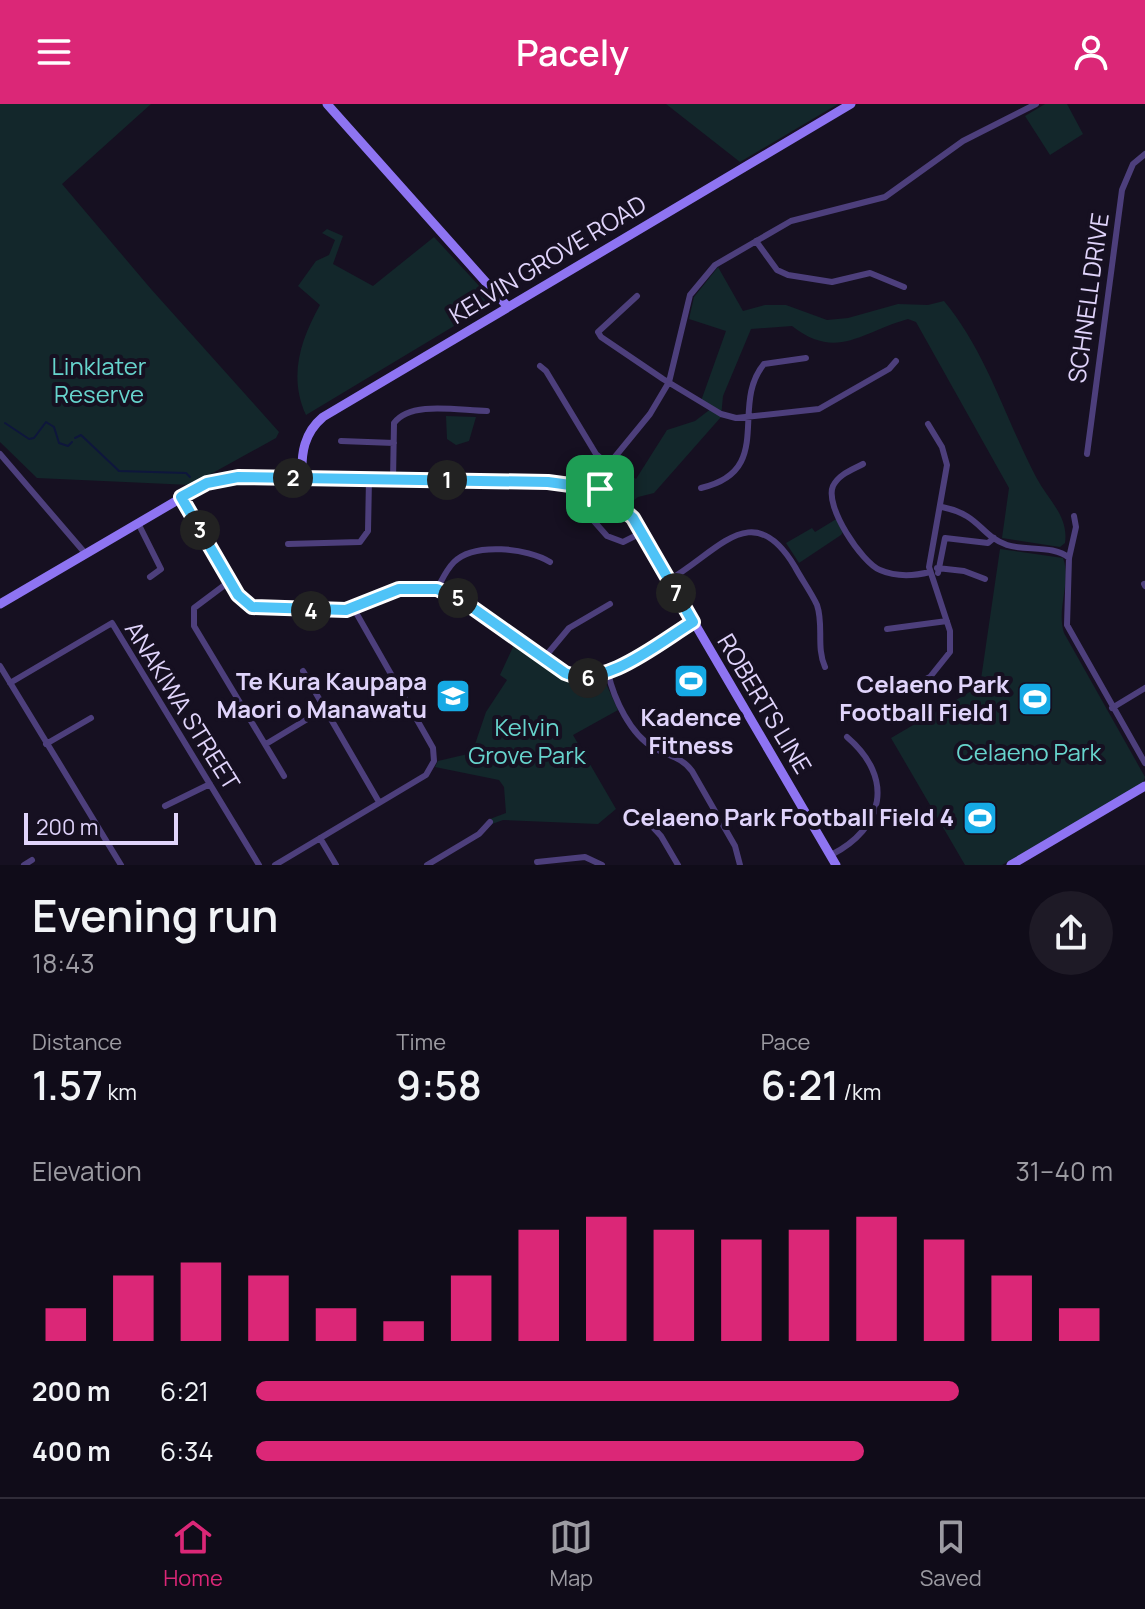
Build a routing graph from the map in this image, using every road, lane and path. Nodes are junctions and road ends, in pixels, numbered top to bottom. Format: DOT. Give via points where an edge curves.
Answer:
graph roads {
  1 [pos="327,104"];
  2 [pos="851,104"];
  3 [pos="1036,104"];
  4 [pos="1145,154"];
  5 [pos="756,241"];
  6 [pos="904,287"];
  7 [pos="637,296"];
  8 [pos="508,307"];
  9 [pos="806,358"];
  10 [pos="896,361"];
  11 [pos="540,366"];
  12 [pos="669,382"];
  13 [pos="487,411"];
  14 [pos="751,417"];
  15 [pos="928,424"];
  16 [pos="341,441"];
  17 [pos="394,443"];
  18 [pos="0,454"];
  19 [pos="1087,454"];
  20 [pos="863,464"];
  21 [pos="609,465"];
  22 [pos="302,477"];
  23 [pos="369,479"];
  24 [pos="393,480"];
  25 [pos="701,488"];
  26 [pos="600,489"];
  27 [pos="181,497"];
  28 [pos="942,507"];
  29 [pos="585,511"];
  30 [pos="1074,516"];
  31 [pos="138,523"];
  32 [pos="641,533"];
  33 [pos="994,538"];
  34 [pos="288,544"];
  35 [pos="85,553"];
  36 [pos="1069,558"];
  37 [pos="550,562"];
  38 [pos="935,571"];
  39 [pos="150,577"];
  40 [pos="985,579"];
  41 [pos="669,580"];
  42 [pos="230,581"];
  43 [pos="437,589"];
  44 [pos="0,604"];
  45 [pos="610,604"];
  46 [pos="354,609"];
  47 [pos="947,621"];
  48 [pos="693,622"];
  49 [pos="887,629"];
  50 [pos="544,658"];
  51 [pos="0,666"];
  52 [pos="825,667"];
  53 [pos="303,671"];
  54 [pos="608,673"];
  55 [pos="10,683"];
  56 [pos="1145,688"];
  57 [pos="903,691"];
  58 [pos="1112,708"];
  59 [pos="324,709"];
  60 [pos="91,718"];
  61 [pos="847,737"];
  62 [pos="46,744"];
  63 [pos="266,744"];
  64 [pos="1145,763"];
  65 [pos="284,776"];
  66 [pos="210,784"];
  67 [pos="1145,786"];
  68 [pos="379,802"];
  69 [pos="165,806"];
  70 [pos="876,811"];
  71 [pos="911,819"];
  72 [pos="490,822"];
  73 [pos="648,822"];
  74 [pos="320,838"];
  75 [pos="831,855"];
  76 [pos="32,860"];
  77 [pos="537,862"];
  78 [pos="24,865"];
  79 [pos="121,865"];
  80 [pos="259,865"];
  81 [pos="275,865"];
  82 [pos="336,865"];
  83 [pos="427,865"];
  84 [pos="602,865"];
  85 [pos="678,865"];
  86 [pos="740,865"];
  87 [pos="836,865"];
  88 [pos="1011,865"];
  1 -- 8 [label="street"];
  2 -- 8 [label="street, KELVIN GROVE ROAD"];
  3 -- 5 [label="street" via="963,141 885,197 800,217"];
  4 -- 19 [label="street, SCHNELL DRIVE" via="1133,164 1122,190"];
  5 -- 6 [label="street" via="777,270 788,275 832,282 870,273"];
  5 -- 12 [label="street" via="715,265 695,285"];
  7 -- 12 [label="street" via="598,332"];
  8 -- 22 [label="street, KELVIN GROVE ROAD" via="314,425 302,451"];
  9 -- 14 [label="street" via="764,364 751,386"];
  10 -- 14 [label="street" via="819,409"];
  11 -- 21 [label="street" via="596,454"];
  12 -- 14 [label="street" via="721,414"];
  12 -- 21 [label="street"];
  13 -- 17 [label="street" via="408,411 394,423"];
  14 -- 25 [label="street" via="737,471"];
  15 -- 28 [label="street" via="947,465"];
  16 -- 17 [label="street"];
  17 -- 24 [label="street"];
  18 -- 35 [label="street"];
  20 -- 38 [label="street" via="840,476 831,504 866,562 902,575"];
  21 -- 26 [label="street"];
  22 -- 23 [label="street"];
  22 -- 27 [label="street" via="226,478"];
  23 -- 24 [label="street"];
  23 -- 34 [label="street" via="368,531 360,542"];
  24 -- 26 [label="street" via="548,482"];
  26 -- 32 [label="street, ROBERTS LINE" via="625,508"];
  27 -- 31 [label="street"];
  27 -- 42 [label="street"];
  28 -- 33 [label="street" via="970,515"];
  28 -- 38 [label="street" via="933,543"];
  29 -- 32 [label="street" via="607,536 623,542"];
  30 -- 36 [label="street"];
  31 -- 35 [label="street"];
  31 -- 39 [label="street" via="161,569"];
  32 -- 41 [label="street, ROBERTS LINE"];
  33 -- 36 [label="street"];
  33 -- 38 [label="street" via="988,543 945,538"];
  35 -- 44 [label="street"];
  36 -- 58 [label="street" via="1067,625"];
  37 -- 43 [label="street" via="535,552 475,551 456,560"];
  38 -- 40 [label="street" via="964,571"];
  38 -- 47 [label="street"];
  41 -- 48 [label="street, ROBERTS LINE"];
  41 -- 52 [label="street" via="740,534 768,534 784,549 817,605"];
  42 -- 46 [label="street" via="242,600 260,610"];
  42 -- 63 [label="street" via="194,608 194,626"];
  43 -- 46 [label="street" via="393,591"];
  43 -- 50 [label="street" via="463,601"];
  45 -- 50 [label="street" via="569,628"];
  46 -- 68 [label="street" via="435,755 426,775"];
  47 -- 49 [label="street"];
  47 -- 57 [label="street" via="951,641 945,662"];
  48 -- 54 [label="street"];
  48 -- 75 [label="street, ROBERTS LINE"];
  50 -- 54 [label="street" via="572,676"];
  51 -- 55 [label="street"];
  53 -- 59 [label="street"];
  54 -- 86 [label="street" via="617,702 643,739 692,771 735,846"];
  55 -- 62 [label="street"];
  55 -- 66 [label="street, ANAKIWA STREET" via="112,623"];
  56 -- 58 [label="street"];
  58 -- 64 [label="street"];
  59 -- 63 [label="street"];
  59 -- 68 [label="street"];
  60 -- 62 [label="street"];
  61 -- 70 [label="street" via="875,777"];
  62 -- 79 [label="street"];
  63 -- 65 [label="street"];
  66 -- 69 [label="street"];
  66 -- 80 [label="street, ANAKIWA STREET"];
  67 -- 88 [label="street"];
  68 -- 74 [label="street"];
  70 -- 71 [label="street"];
  70 -- 75 [label="street" via="856,841"];
  72 -- 83 [label="street"];
  73 -- 85 [label="street"];
  74 -- 81 [label="street"];
  74 -- 82 [label="street"];
  75 -- 87 [label="street, ROBERTS LINE"];
  76 -- 78 [label="street"];
  77 -- 84 [label="street" via="585,857"];
}
